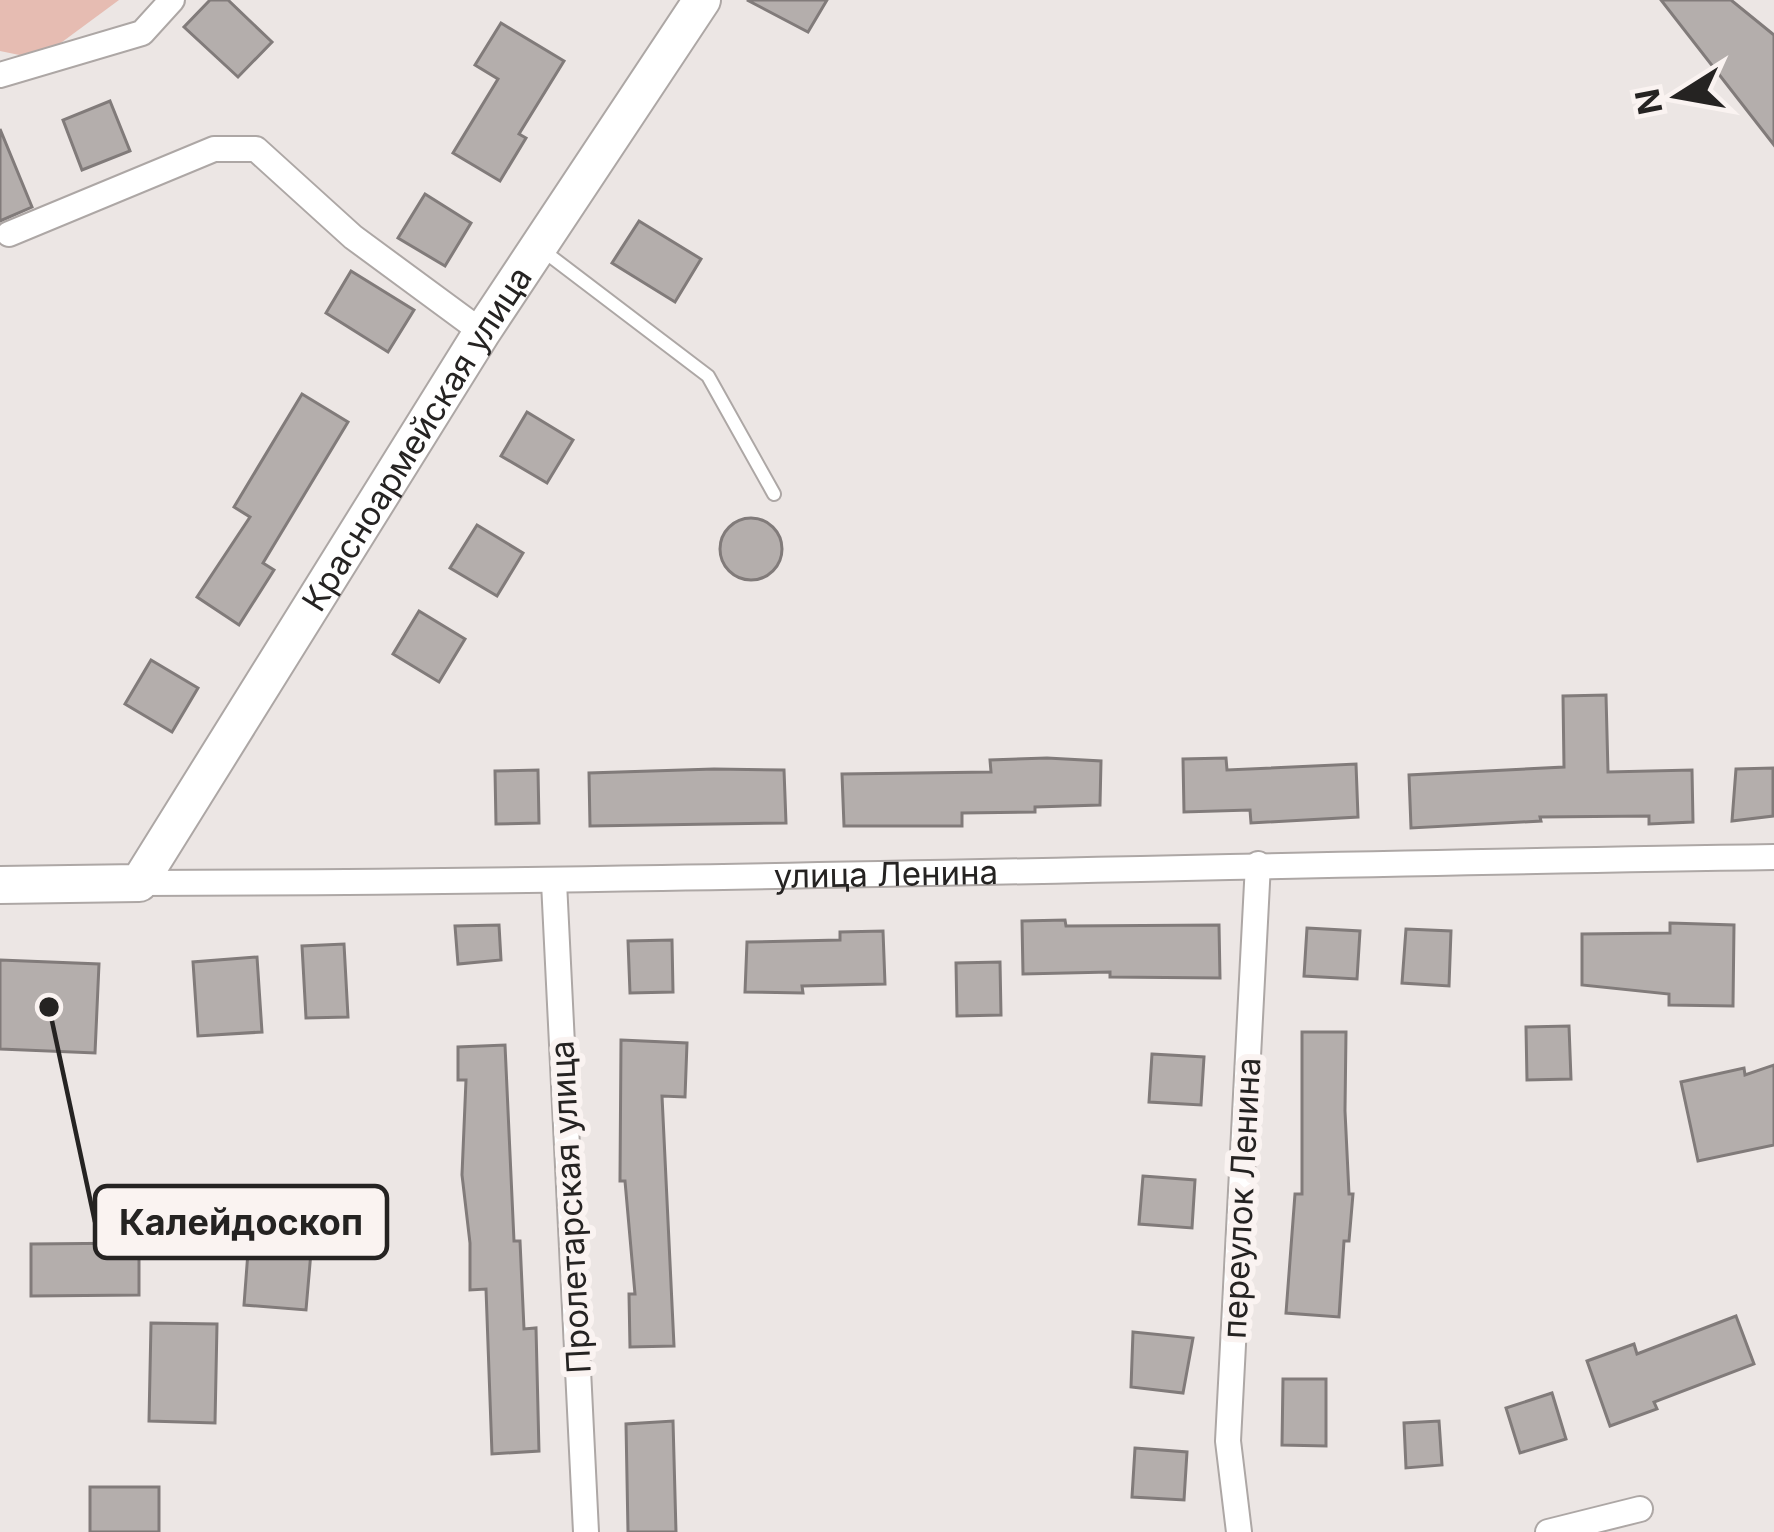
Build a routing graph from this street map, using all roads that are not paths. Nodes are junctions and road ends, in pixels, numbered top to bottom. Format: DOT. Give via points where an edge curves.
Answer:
graph roads {
  1 [pos="172,0"];
  2 [pos="702,0"];
  3 [pos="0,75"];
  4 [pos="9,234"];
  5 [pos="541,249"];
  6 [pos="482,332"];
  7 [pos="774,494"];
  8 [pos="1774,857"];
  9 [pos="1258,864"];
  10 [pos="139,883"];
  11 [pos="554,883"];
  12 [pos="0,885"];
  13 [pos="1640,1509"];
  14 [pos="586,1532"];
  15 [pos="1239,1532"];
  16 [pos="1548,1532"];
  1 -- 3 [label="street" via="142,33"];
  2 -- 5 [label="street, Красноармейская улица"];
  4 -- 6 [label="street" via="214,149 256,149 353,237"];
  5 -- 6 [label="street, Красноармейская улица"];
  5 -- 7 [label="lane" via="708,376"];
  6 -- 10 [label="street, Красноармейская улица"];
  8 -- 9 [label="street, улица Ленина"];
  9 -- 11 [label="street, улица Ленина"];
  9 -- 15 [label="street, переулок Ленина" via="1228,1441"];
  10 -- 11 [label="street, улица Ленина"];
  10 -- 12 [label="street, улица Ленина"];
  11 -- 14 [label="street, Пролетарская улица"];
  13 -- 16 [label="street"];
}
